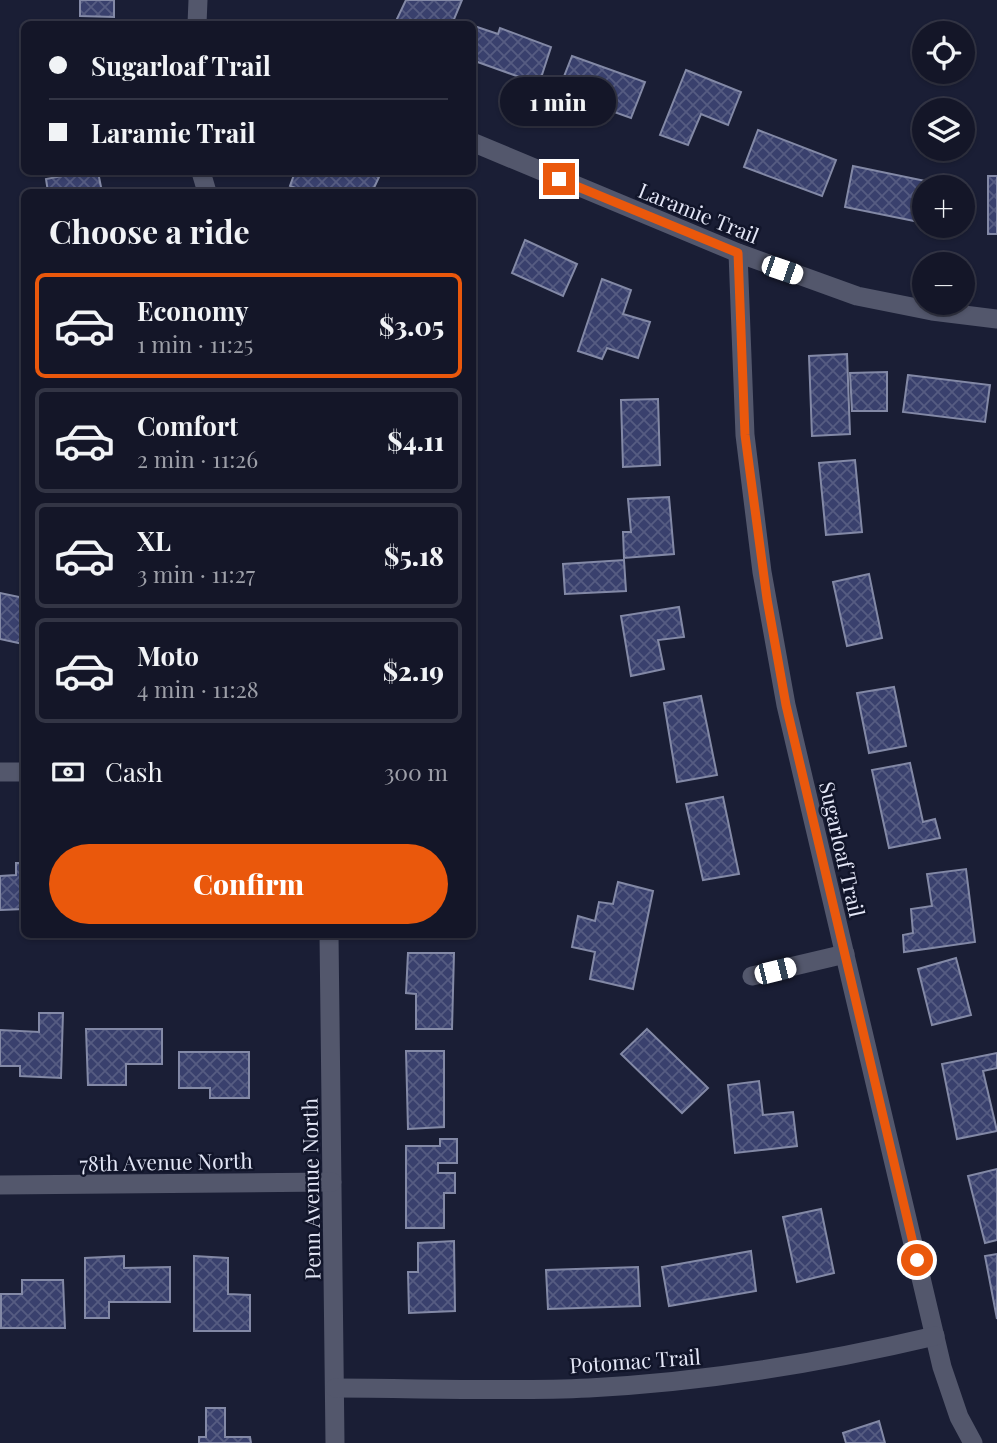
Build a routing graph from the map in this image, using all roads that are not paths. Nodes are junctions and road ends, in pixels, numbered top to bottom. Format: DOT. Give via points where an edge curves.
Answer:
graph roads {
  1 [pos="198,0"];
  2 [pos="197,21"];
  3 [pos="476,144"];
  4 [pos="738,253"];
  5 [pos="997,319"];
  6 [pos="0,772"];
  7 [pos="21,772"];
  8 [pos="329,938"];
  9 [pos="845,954"];
  10 [pos="752,976"];
  11 [pos="332,1182"];
  12 [pos="0,1185"];
  13 [pos="935,1336"];
  14 [pos="335,1388"];
  15 [pos="335,1443"];
  16 [pos="973,1443"];
  1 -- 2 [label="street"];
  3 -- 4 [label="street, Laramie Trail"];
  4 -- 5 [label="street, Laramie Trail" via="857,296"];
  4 -- 9 [label="street, Sugarloaf Trail" via="745,435 762,572 786,705"];
  6 -- 7 [label="street"];
  8 -- 11 [label="street, Penn Avenue North"];
  9 -- 10 [label="street"];
  9 -- 13 [label="street, Sugarloaf Trail"];
  11 -- 12 [label="street, 78th Avenue North"];
  11 -- 14 [label="street, Penn Avenue North"];
  13 -- 14 [label="street, Potomac Trail" via="786,1367 687,1381 587,1388"];
  13 -- 16 [label="street, Sugarloaf Trail" via="959,1417"];
  14 -- 15 [label="street, Penn Avenue North"];
}
